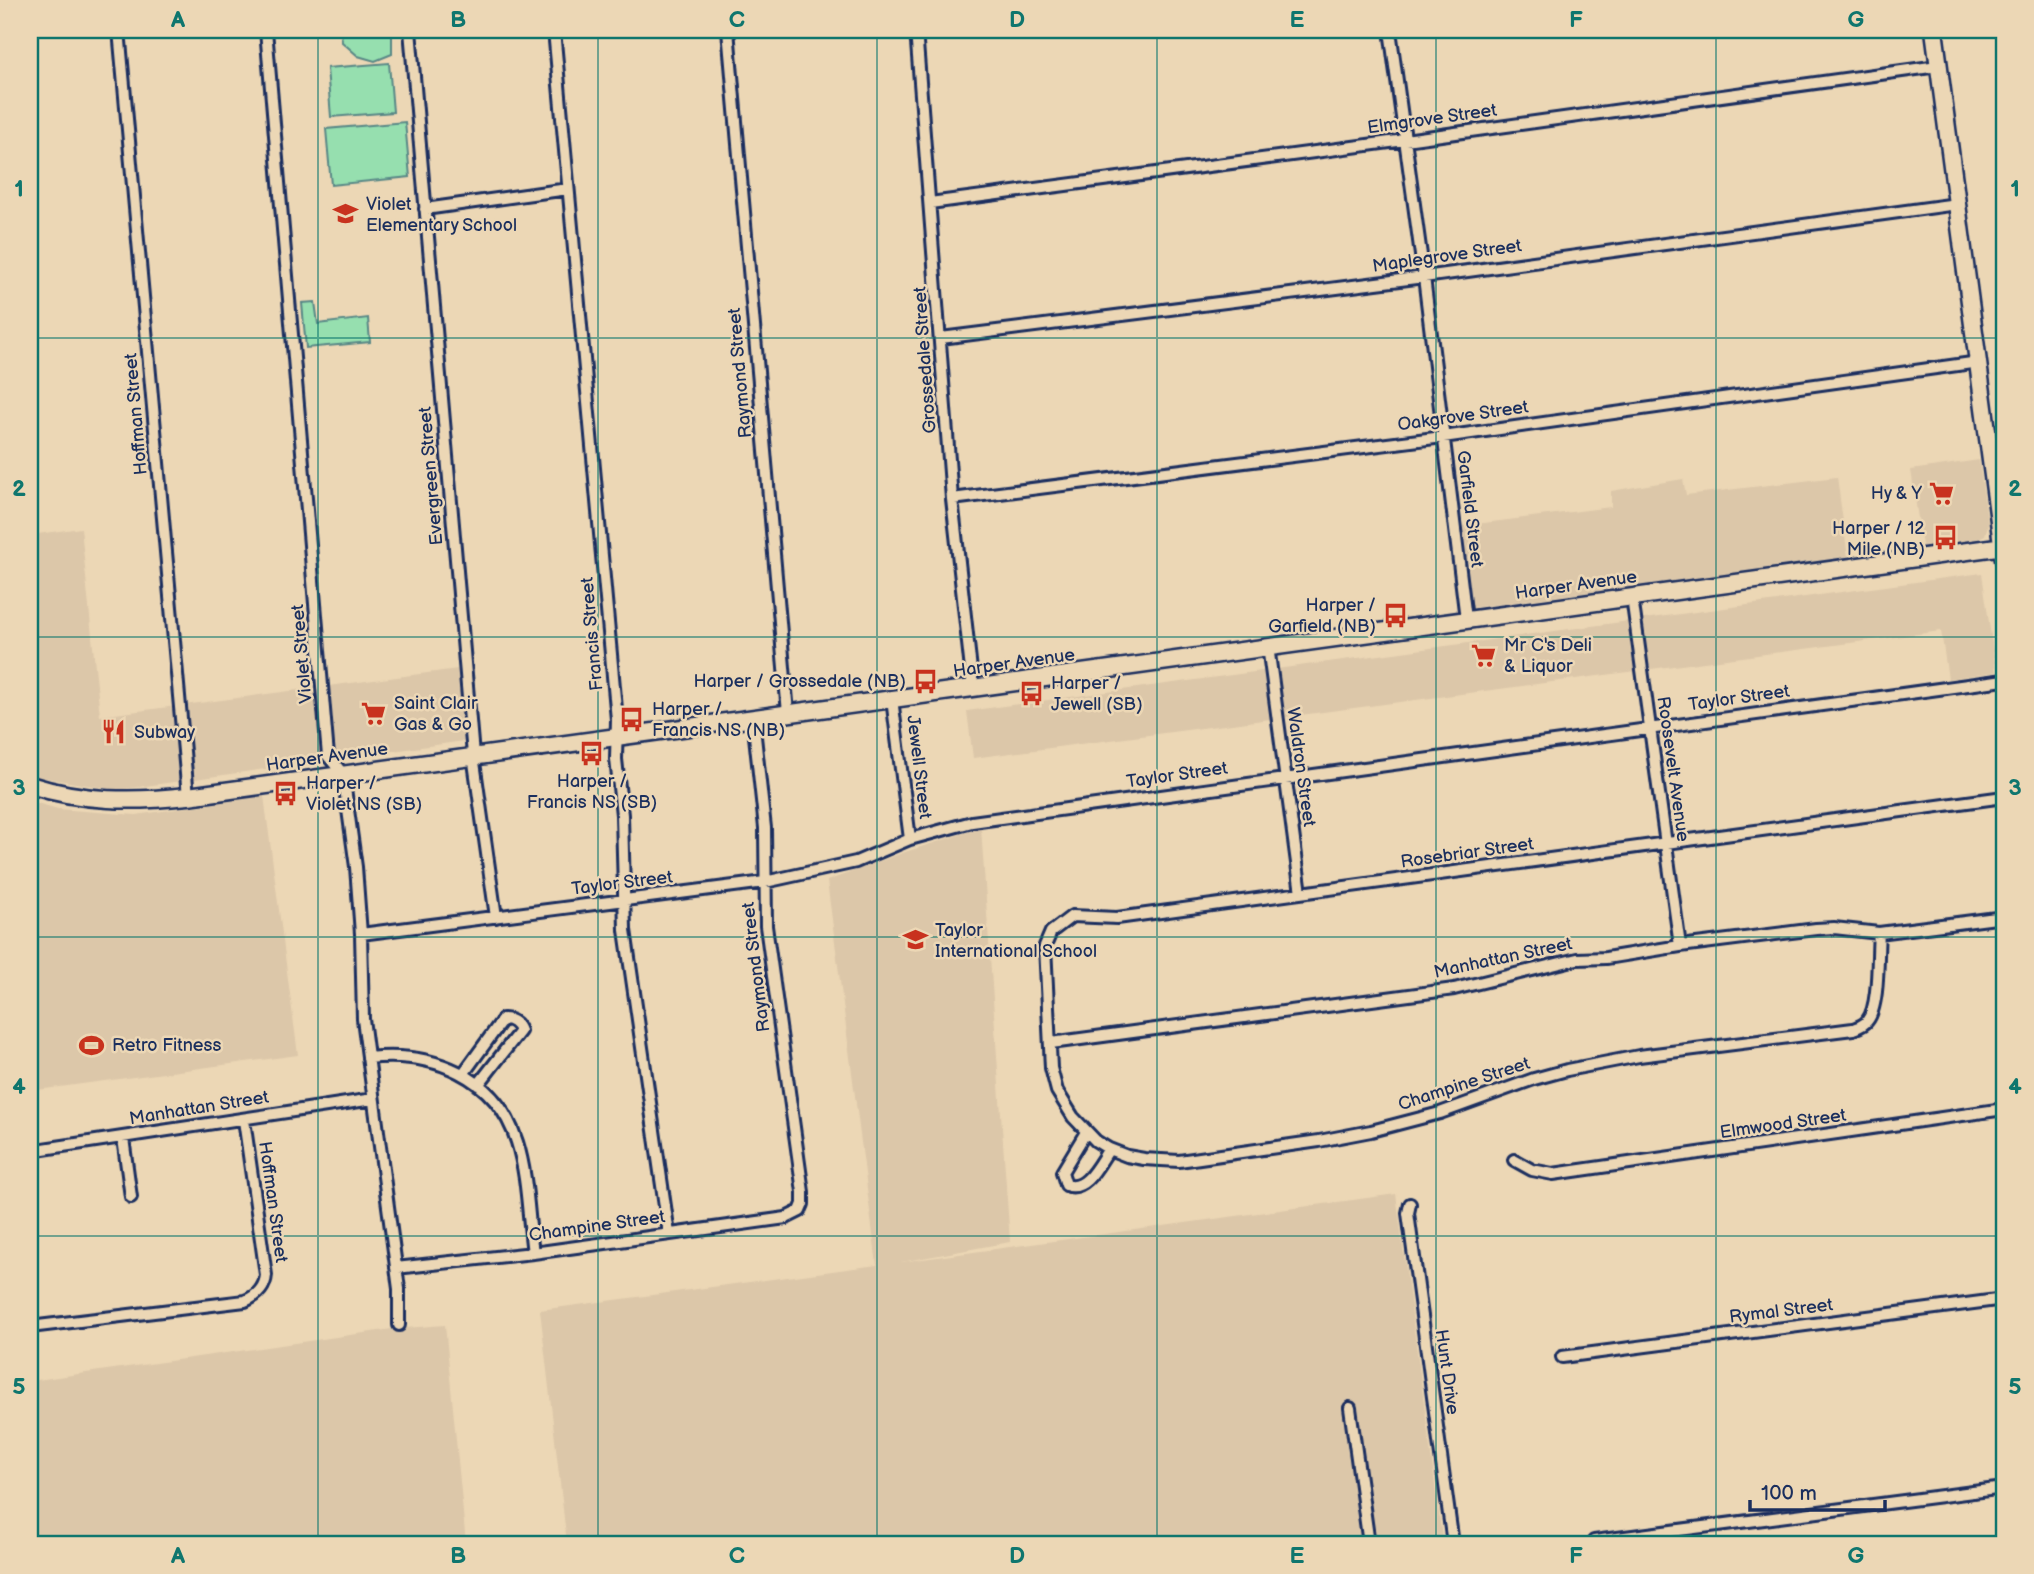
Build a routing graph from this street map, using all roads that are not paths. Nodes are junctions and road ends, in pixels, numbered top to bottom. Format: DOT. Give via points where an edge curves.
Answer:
graph roads {
  1 [pos="119,30"];
  2 [pos="266,30"];
  3 [pos="410,30"];
  4 [pos="554,30"];
  5 [pos="728,30"];
  6 [pos="916,30"];
  7 [pos="1390,30"];
  8 [pos="1934,30"];
  9 [pos="1938,66"];
  10 [pos="1405,140"];
  11 [pos="568,189"];
  12 [pos="930,203"];
  13 [pos="1957,204"];
  14 [pos="425,209"];
  15 [pos="1424,277"];
  16 [pos="941,338"];
  17 [pos="1979,362"];
  18 [pos="1444,437"];
  19 [pos="952,499"];
  20 [pos="2004,550"];
  21 [pos="1632,597"];
  22 [pos="1466,619"];
  23 [pos="1268,646"];
  24 [pos="2004,680"];
  25 [pos="972,688"];
  26 [pos="892,699"];
  27 [pos="788,713"];
  28 [pos="753,718"];
  29 [pos="1650,728"];
  30 [pos="617,737"];
  31 [pos="473,755"];
  32 [pos="343,774"];
  33 [pos="1285,778"];
  34 [pos="30,785"];
  35 [pos="188,796"];
  36 [pos="2004,797"];
  37 [pos="911,839"];
  38 [pos="1665,843"];
  39 [pos="765,882"];
  40 [pos="1301,893"];
  41 [pos="623,900"];
  42 [pos="496,917"];
  43 [pos="2004,917"];
  44 [pos="1879,933"];
  45 [pos="361,934"];
  46 [pos="1679,946"];
  47 [pos="1051,1043"];
  48 [pos="368,1058"];
  49 [pos="463,1073"];
  50 [pos="478,1085"];
  51 [pos="373,1099"];
  52 [pos="2004,1109"];
  53 [pos="244,1120"];
  54 [pos="1086,1132"];
  55 [pos="123,1138"];
  56 [pos="1109,1149"];
  57 [pos="30,1152"];
  58 [pos="1514,1160"];
  59 [pos="131,1197"];
  60 [pos="1410,1203"];
  61 [pos="800,1211"];
  62 [pos="669,1234"];
  63 [pos="533,1253"];
  64 [pos="397,1268"];
  65 [pos="2004,1299"];
  66 [pos="399,1325"];
  67 [pos="30,1327"];
  68 [pos="1562,1357"];
  69 [pos="1350,1408"];
  70 [pos="2004,1488"];
  71 [pos="1594,1541"];
  72 [pos="1368,1544"];
  73 [pos="1453,1544"];
  1 -- 35 [label="street, Hoffman Street"];
  2 -- 32 [label="street, Violet Street" via="328,756"];
  3 -- 14 [label="street, Evergreen Street"];
  4 -- 11 [label="street, Francis Street"];
  5 -- 27 [label="street, Raymond Street"];
  6 -- 12 [label="street, Grossedale Street"];
  7 -- 10 [label="street, Garfield Street"];
  8 -- 9 [label="main road"];
  9 -- 10 [label="street, Elmgrove Street"];
  9 -- 13 [label="main road"];
  10 -- 12 [label="street, Elmgrove Street"];
  10 -- 15 [label="street, Garfield Street"];
  11 -- 14 [label="street"];
  11 -- 30 [label="street, Francis Street"];
  12 -- 16 [label="street, Grossedale Street"];
  13 -- 15 [label="street, Maplegrove Street"];
  13 -- 17 [label="main road"];
  14 -- 31 [label="street, Evergreen Street"];
  15 -- 16 [label="street, Maplegrove Street"];
  15 -- 18 [label="street, Garfield Street"];
  16 -- 19 [label="street, Grossedale Street"];
  17 -- 18 [label="street, Oakgrove Street"];
  17 -- 20 [label="main road"];
  18 -- 19 [label="street, Oakgrove Street"];
  18 -- 22 [label="street, Garfield Street"];
  19 -- 25 [label="street, Grossedale Street"];
  20 -- 21 [label="main road, Harper Avenue"];
  21 -- 22 [label="main road, Harper Avenue"];
  21 -- 29 [label="street, Roosevelt Avenue"];
  22 -- 23 [label="main road, Harper Avenue"];
  23 -- 25 [label="main road, Harper Avenue"];
  23 -- 33 [label="street, Waldron Street"];
  24 -- 29 [label="street, Taylor Street"];
  25 -- 26 [label="main road, Harper Avenue"];
  26 -- 27 [label="main road, Harper Avenue"];
  26 -- 37 [label="street, Jewell Street"];
  27 -- 28 [label="main road, Harper Avenue"];
  28 -- 30 [label="main road, Harper Avenue"];
  28 -- 39 [label="street, Raymond Street" via="765,828"];
  29 -- 33 [label="street, Taylor Street"];
  29 -- 38 [label="street, Roosevelt Avenue"];
  30 -- 31 [label="main road, Harper Avenue"];
  30 -- 41 [label="street, Francis Street"];
  31 -- 32 [label="main road, Harper Avenue"];
  31 -- 42 [label="street, Evergreen Street"];
  32 -- 35 [label="main road, Harper Avenue"];
  32 -- 45 [label="street, Violet Street"];
  33 -- 37 [label="street, Taylor Street" via="972,822"];
  33 -- 40 [label="street, Waldron Street"];
  34 -- 35 [label="main road, Harper Avenue" via="109,801"];
  36 -- 38 [label="street, Rosebriar Street"];
  37 -- 39 [label="street, Taylor Street" via="856,862"];
  38 -- 40 [label="street, Rosebriar Street"];
  38 -- 46 [label="street, Roosevelt Avenue"];
  39 -- 41 [label="street, Taylor Street"];
  39 -- 61 [label="street, Raymond Street" via="766,926 803,1192"];
  40 -- 47 [label="street, Rosebriar Street" via="1117,918 1078,915 1065,920 1051,932 1045,946"];
  41 -- 42 [label="street, Taylor Street"];
  41 -- 62 [label="street, Francis Street"];
  42 -- 45 [label="street, Taylor Street"];
  43 -- 44 [label="street, Manhattan Street"];
  44 -- 46 [label="street, Manhattan Street" via="1834,928"];
  44 -- 56 [label="street, Champine Street" via="1872,1013 1863,1025 1853,1028 1577,1068 1440,1113 1319,1141 1179,1161 1144,1159"];
  45 -- 48 [label="street, Violet Street" via="361,998"];
  46 -- 47 [label="street, Manhattan Street" via="1577,959 1454,989"];
  47 -- 54 [label="street, Champine Street" via="1057,1091"];
  48 -- 49 [label="street" via="435,1061"];
  48 -- 51 [label="street, Violet Street"];
  49 -- 50 [label="street"];
  49 -- 50 [label="street" via="503,1019 517,1024 520,1031"];
  50 -- 63 [label="street" via="498,1105 517,1142"];
  51 -- 53 [label="street, Manhattan Street"];
  51 -- 64 [label="street, Violet Street"];
  52 -- 58 [label="street, Elmwood Street" via="1568,1173 1532,1171"];
  53 -- 55 [label="street, Manhattan Street"];
  53 -- 67 [label="street, Hoffman Street" via="265,1275 262,1289 245,1301"];
  54 -- 56 [label="street, Champine Street"];
  54 -- 56 [label="street" via="1062,1172 1066,1185 1083,1185"];
  55 -- 57 [label="street, Manhattan Street"];
  55 -- 59 [label="street"];
  60 -- 73 [label="street, Hunt Drive"];
  61 -- 62 [label="street, Champine Street" via="786,1218"];
  62 -- 63 [label="street, Champine Street"];
  63 -- 64 [label="street, Champine Street"];
  64 -- 66 [label="street, Violet Street"];
  65 -- 68 [label="street, Rymal Street"];
  69 -- 72 [label="street"];
  70 -- 71 [label="street"];
}
